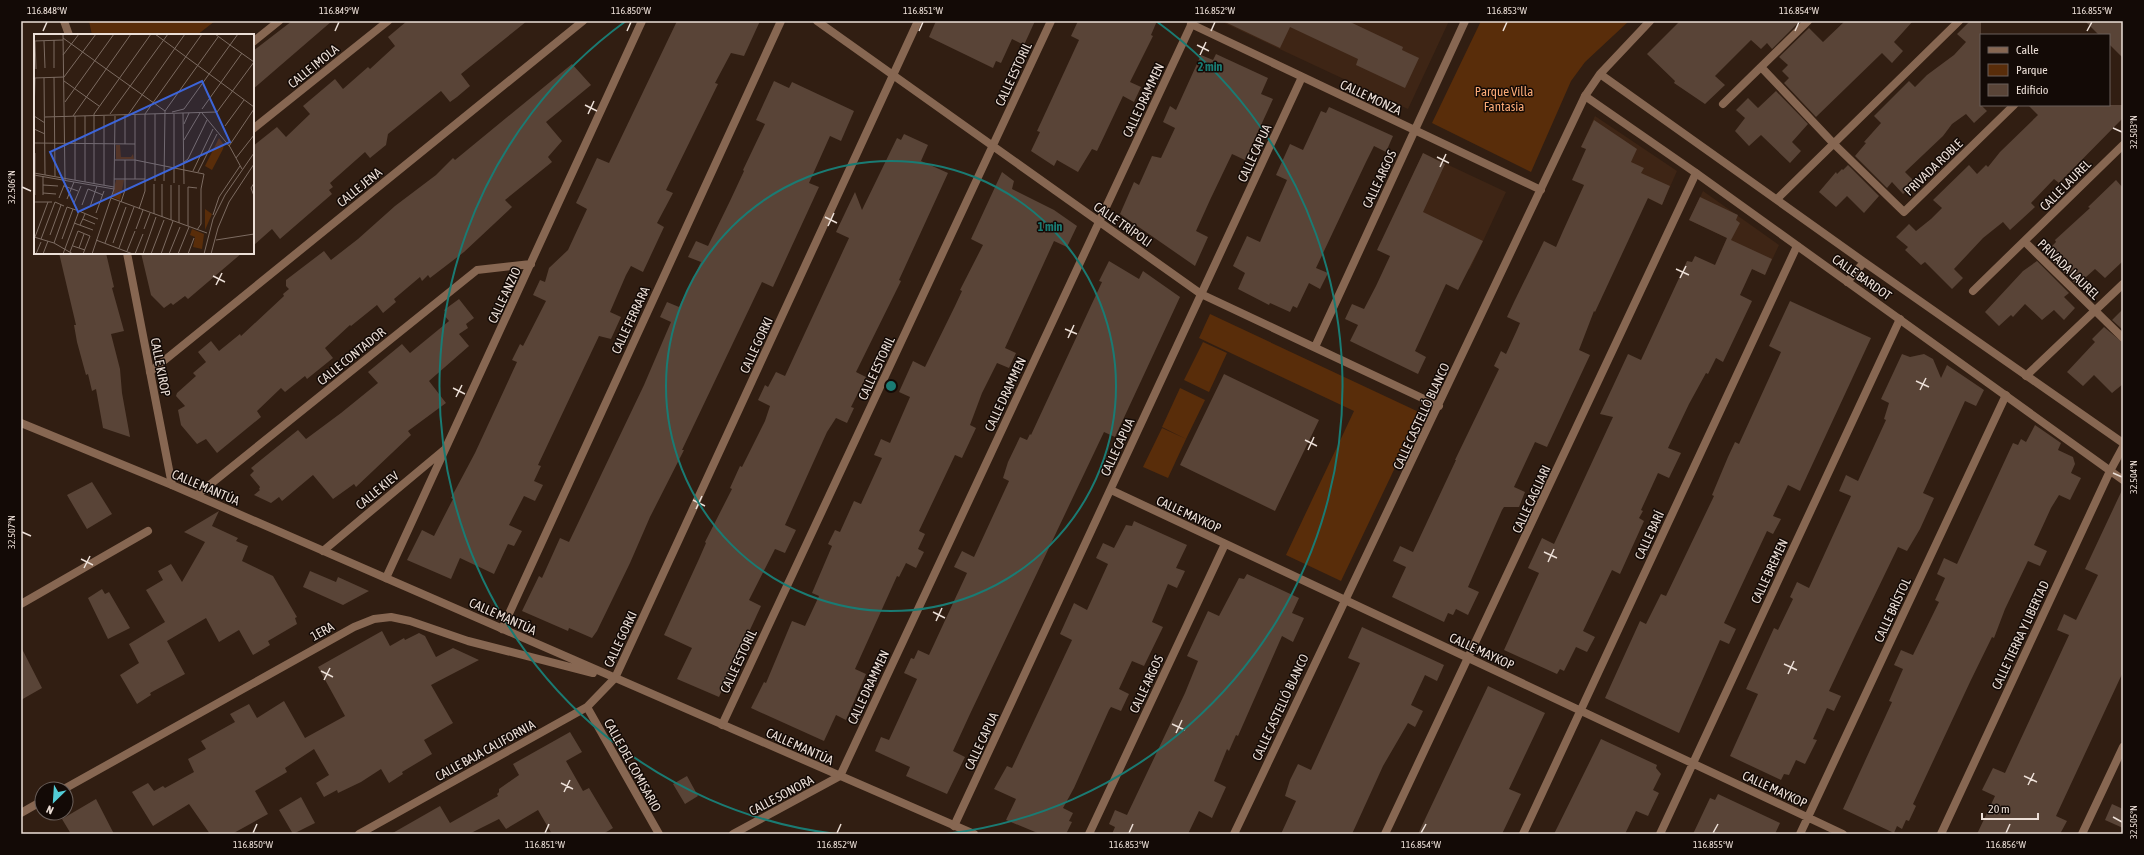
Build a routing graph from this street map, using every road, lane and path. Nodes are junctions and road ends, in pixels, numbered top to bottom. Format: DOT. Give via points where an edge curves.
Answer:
graph roads {
  1 [pos="64,21"];
  2 [pos="279,21"];
  3 [pos="388,21"];
  4 [pos="583,21"];
  5 [pos="642,21"];
  6 [pos="781,21"];
  7 [pos="817,21"];
  8 [pos="918,21"];
  9 [pos="1051,21"];
  10 [pos="1465,21"];
  11 [pos="1650,21"];
  12 [pos="1808,21"];
  13 [pos="1959,21"];
  14 [pos="1192,23"];
  15 [pos="69,34"];
  16 [pos="254,41"];
  17 [pos="1761,67"];
  18 [pos="1600,74"];
  19 [pos="893,75"];
  20 [pos="1302,77"];
  21 [pos="1585,96"];
  22 [pos="1723,104"];
  23 [pos="2013,106"];
  24 [pos="254,128"];
  25 [pos="1415,131"];
  26 [pos="1834,144"];
  27 [pos="2123,144"];
  28 [pos="993,146"];
  29 [pos="1696,173"];
  30 [pos="1541,190"];
  31 [pos="1777,200"];
  32 [pos="1099,222"];
  33 [pos="2025,242"];
  34 [pos="1797,246"];
  35 [pos="127,254"];
  36 [pos="1864,262"];
  37 [pos="532,264"];
  38 [pos="1847,282"];
  39 [pos="2123,284"];
  40 [pos="1973,291"];
  41 [pos="1201,294"];
  42 [pos="2096,312"];
  43 [pos="1900,319"];
  44 [pos="2123,338"];
  45 [pos="1315,347"];
  46 [pos="150,372"];
  47 [pos="2026,376"];
  48 [pos="2006,395"];
  49 [pos="1439,406"];
  50 [pos="21,423"];
  51 [pos="2123,443"];
  52 [pos="2123,447"];
  53 [pos="446,448"];
  54 [pos="2110,471"];
  55 [pos="2123,480"];
  56 [pos="172,485"];
  57 [pos="1110,490"];
  58 [pos="197,495"];
  59 [pos="148,531"];
  60 [pos="1225,544"];
  61 [pos="323,551"];
  62 [pos="386,578"];
  63 [pos="1344,601"];
  64 [pos="21,604"];
  65 [pos="502,629"];
  66 [pos="1470,658"];
  67 [pos="615,678"];
  68 [pos="587,707"];
  69 [pos="1580,710"];
  70 [pos="722,725"];
  71 [pos="2123,747"];
  72 [pos="1693,764"];
  73 [pos="840,776"];
  74 [pos="74,783"];
  75 [pos="34,806"];
  76 [pos="21,813"];
  77 [pos="1808,817"];
  78 [pos="954,826"];
  79 [pos="358,834"];
  80 [pos="659,834"];
  81 [pos="733,834"];
  82 [pos="974,834"];
  83 [pos="1089,834"];
  84 [pos="1234,834"];
  85 [pos="1386,834"];
  86 [pos="1524,834"];
  87 [pos="1660,834"];
  88 [pos="1800,834"];
  89 [pos="1843,834"];
  90 [pos="1941,834"];
  91 [pos="2082,834"];
  1 -- 15 [label="street"];
  2 -- 16 [label="street"];
  3 -- 24 [label="street, CALLE IMOLA"];
  4 -- 46 [label="street, CALLE JENA"];
  5 -- 37 [label="street, CALLE ANZIO"];
  6 -- 65 [label="street, CALLE FERRARA"];
  7 -- 19 [label="street, CALLE TRÍPOLI"];
  8 -- 19 [label="street, CALLE GORKI"];
  9 -- 28 [label="street, CALLE ESTORIL"];
  10 -- 25 [label="street, CALLE ARGOS"];
  11 -- 18 [label="street, CALLE CASTELLÓ BLANCO"];
  12 -- 17 [label="street"];
  13 -- 26 [label="street"];
  14 -- 20 [label="street, CALLE MONZA"];
  14 -- 32 [label="street, CALLE DRAMMEN"];
  17 -- 22 [label="street"];
  17 -- 26 [label="street, PRIVADA ROBLE"];
  18 -- 21 [label="street, CALLE CASTELLÓ BLANCO"];
  18 -- 31 [label="street, CALLE BARDOT"];
  19 -- 28 [label="street, CALLE TRÍPOLI"];
  19 -- 67 [label="street, CALLE GORKI"];
  20 -- 25 [label="street, CALLE MONZA"];
  20 -- 41 [label="street, CALLE CAPUA"];
  21 -- 29 [label="street, CALLE BARDOT"];
  21 -- 30 [label="street, CALLE CASTELLÓ BLANCO"];
  23 -- 26 [label="street, PRIVADA ROBLE" via="1904,212"];
  25 -- 30 [label="street, CALLE MONZA"];
  25 -- 45 [label="street, CALLE ARGOS"];
  26 -- 31 [label="street"];
  27 -- 33 [label="street, CALLE LAUREL"];
  28 -- 32 [label="street, CALLE TRÍPOLI"];
  28 -- 70 [label="street, CALLE ESTORIL"];
  29 -- 34 [label="street, CALLE BARDOT"];
  29 -- 66 [label="street, CALLE CAGLIARI"];
  30 -- 49 [label="street, CALLE CASTELLÓ BLANCO"];
  31 -- 36 [label="street, CALLE BARDOT"];
  32 -- 41 [label="street, CALLE TRÍPOLI"];
  32 -- 73 [label="street, CALLE DRAMMEN"];
  33 -- 40 [label="street, PRIVADA LAUREL"];
  33 -- 42 [label="street, PRIVADA LAUREL"];
  34 -- 38 [label="street, CALLE BARDOT"];
  34 -- 69 [label="street, CALLE BARÍ"];
  35 -- 46 [label="street, CALLE KIROP"];
  36 -- 38 [label="street"];
  36 -- 47 [label="street, CALLE BARDOT"];
  37 -- 53 [label="street, CALLE ANZIO"];
  37 -- 58 [label="street, CALLE CONTADOR" via="477,270"];
  38 -- 43 [label="street, CALLE BARDOT"];
  39 -- 42 [label="street, PRIVADA LAUREL"];
  41 -- 45 [label="street, CALLE TRÍPOLI"];
  41 -- 57 [label="street, CALLE CAPUA"];
  42 -- 44 [label="street, PRIVADA LAUREL"];
  42 -- 47 [label="street, PRIVADA LAUREL"];
  43 -- 48 [label="street, CALLE BARDOT"];
  43 -- 72 [label="street, CALLE BREMEN"];
  45 -- 49 [label="street, CALLE TRÍPOLI"];
  46 -- 56 [label="street, CALLE KIROP"];
  47 -- 51 [label="street, CALLE BARDOT"];
  48 -- 54 [label="street, CALLE BARDOT"];
  48 -- 77 [label="street, CALLE BRÍSTOL"];
  49 -- 63 [label="street, CALLE CASTELLÓ BLANCO"];
  50 -- 56 [label="street, CALLE MANTÚA"];
  52 -- 54 [label="street, CALLE TIERRA Y LIBERTAD"];
  53 -- 61 [label="street, CALLE KIEV"];
  53 -- 62 [label="street, CALLE ANZIO"];
  54 -- 55 [label="street, CALLE BARDOT"];
  54 -- 90 [label="street, CALLE TIERRA Y LIBERTAD"];
  56 -- 58 [label="street, CALLE MANTÚA"];
  57 -- 60 [label="street, CALLE MAYKOP"];
  57 -- 78 [label="street, CALLE CAPUA"];
  58 -- 61 [label="street, CALLE MANTÚA"];
  59 -- 64 [label="street"];
  60 -- 63 [label="street, CALLE MAYKOP"];
  60 -- 83 [label="street, CALLE ARGOS"];
  61 -- 62 [label="street, CALLE MANTÚA"];
  62 -- 65 [label="street, CALLE MANTÚA"];
  63 -- 66 [label="street, CALLE MAYKOP"];
  63 -- 84 [label="street, CALLE CASTELLÓ BLANCO"];
  65 -- 67 [label="street, CALLE MANTÚA"];
  66 -- 69 [label="street, CALLE MAYKOP"];
  66 -- 85 [label="street, CALLE CAGLIARI"];
  67 -- 68 [label="street, CALLE BAJA CALIFORNIA"];
  67 -- 70 [label="street, CALLE MANTÚA"];
  67 -- 74 [label="street, 1ERA" via="468,641 410,621 391,617 374,619 354,627"];
  68 -- 79 [label="street, CALLE BAJA CALIFORNIA"];
  68 -- 80 [label="street, CALLE DEL COMISARIO"];
  69 -- 72 [label="street, CALLE MAYKOP"];
  69 -- 86 [label="street, CALLE BARÍ"];
  70 -- 73 [label="street, CALLE MANTÚA"];
  71 -- 91 [label="street"];
  72 -- 77 [label="street, CALLE MAYKOP"];
  72 -- 87 [label="street, CALLE BREMEN"];
  73 -- 78 [label="street, CALLE MANTÚA"];
  73 -- 81 [label="street, CALLE SONORA"];
  75 -- 76 [label="street"];
  77 -- 88 [label="street, CALLE BRÍSTOL"];
  77 -- 89 [label="street, CALLE MAYKOP"];
  78 -- 82 [label="street, CALLE MANTÚA"];
}
